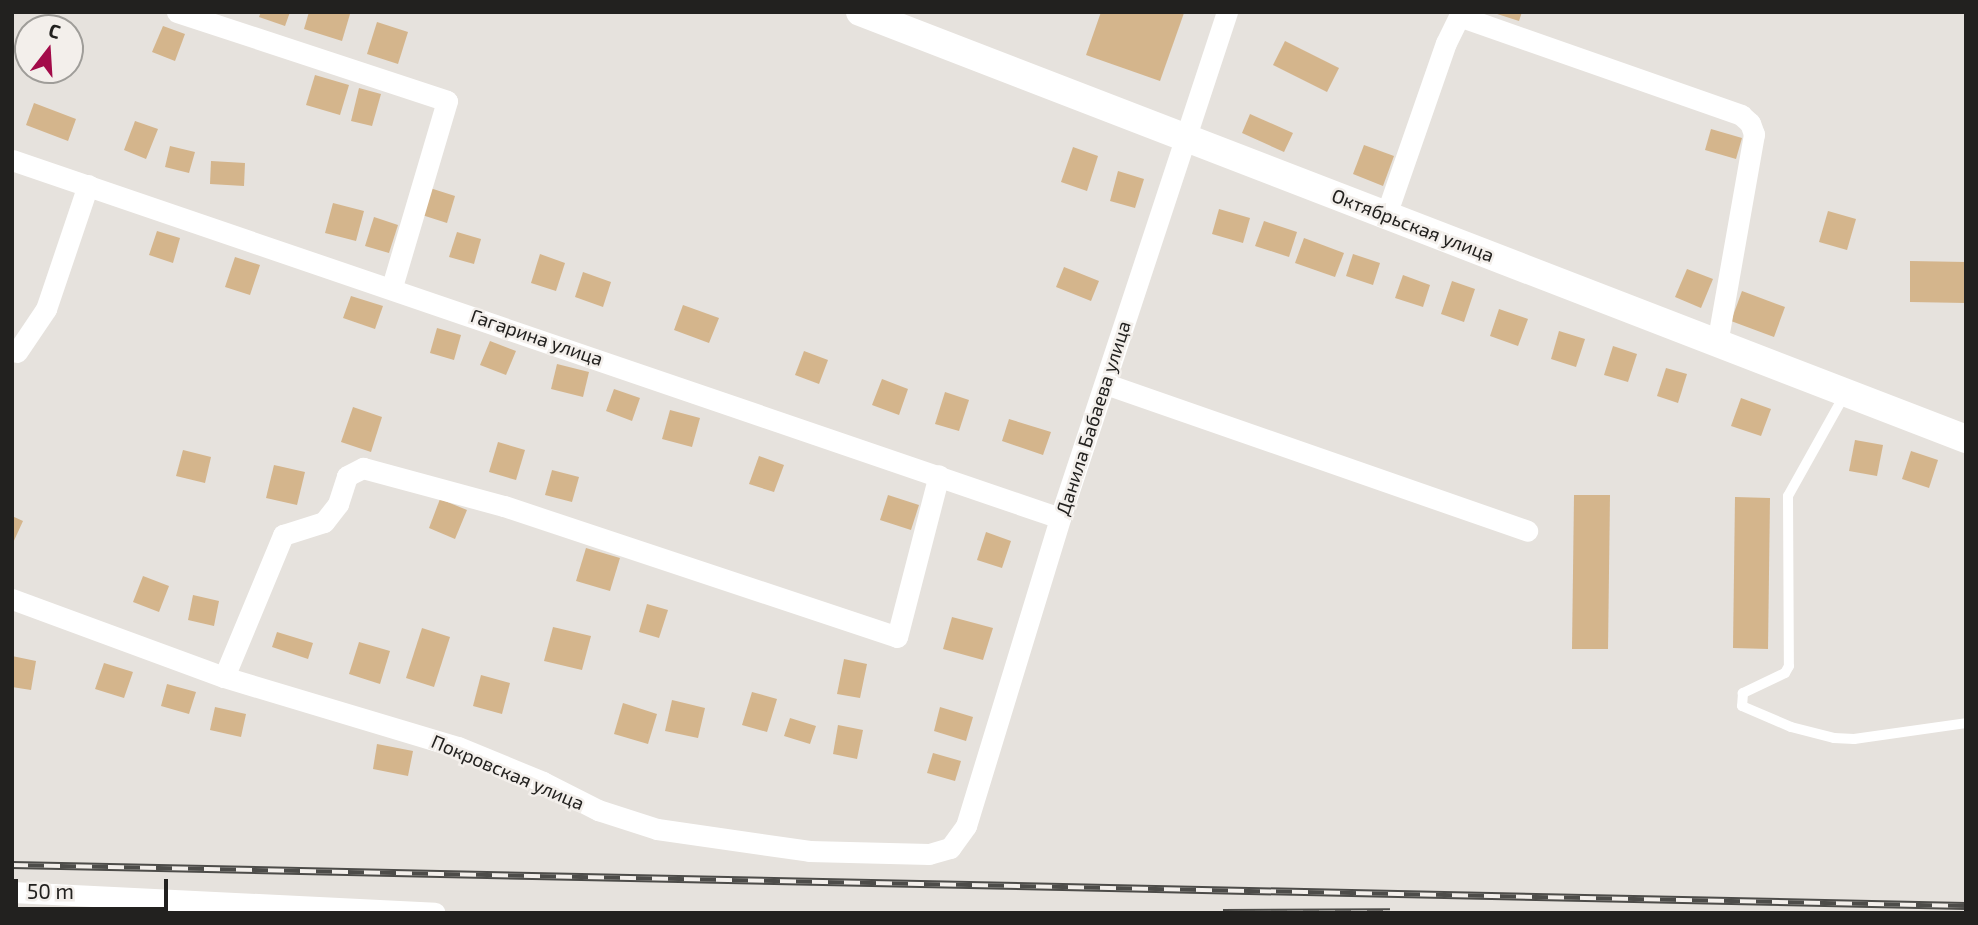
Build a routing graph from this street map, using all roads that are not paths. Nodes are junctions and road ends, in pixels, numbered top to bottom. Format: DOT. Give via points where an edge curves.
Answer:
graph roads {
  1 [pos="177,12"];
  2 [pos="860,12"];
  3 [pos="1227,12"];
  4 [pos="1455,14"];
  5 [pos="1185,135"];
  6 [pos="12,160"];
  7 [pos="88,185"];
  8 [pos="1386,215"];
  9 [pos="391,287"];
  10 [pos="1717,343"];
  11 [pos="17,352"];
  12 [pos="1106,384"];
  13 [pos="1845,394"];
  14 [pos="1966,439"];
  15 [pos="939,475"];
  16 [pos="1060,518"];
  17 [pos="1527,531"];
  18 [pos="12,599"];
  19 [pos="224,677"];
  20 [pos="1966,723"];
  21 [pos="966,826"];
  22 [pos="12,892"];
  23 [pos="434,913"];
  1 -- 9 [label="street" via="447,101"];
  2 -- 5 [label="street, Октябрьская улица"];
  3 -- 5 [label="street, Данила Бабаева улица"];
  4 -- 8 [label="street"];
  4 -- 10 [label="street" via="1741,115 1750,123 1754,134"];
  5 -- 8 [label="street, Октябрьская улица"];
  5 -- 12 [label="street, Данила Бабаева улица"];
  6 -- 7 [label="street, Гагарина улица"];
  7 -- 9 [label="street, Гагарина улица"];
  7 -- 11 [label="street" via="46,309"];
  8 -- 10 [label="street, Октябрьская улица"];
  9 -- 15 [label="street, Гагарина улица"];
  10 -- 13 [label="street, Октябрьская улица"];
  12 -- 16 [label="street, Данила Бабаева улица"];
  12 -- 17 [label="street"];
  13 -- 14 [label="street, Октябрьская улица"];
  13 -- 20 [label="lane" via="1788,496 1789,666 1785,673 1743,693 1742,706 1791,727 1834,738"];
  15 -- 16 [label="street, Гагарина улица"];
  15 -- 19 [label="street" via="897,637 504,506 363,467 347,476 338,504 324,522 283,536"];
  16 -- 21 [label="street, Данила Бабаева улица"];
  18 -- 19 [label="street, Покровская улица"];
  19 -- 21 [label="street, Покровская улица" via="458,747 598,810 657,829 808,851 929,854 950,848"];
  22 -- 23 [label="street"];
}
